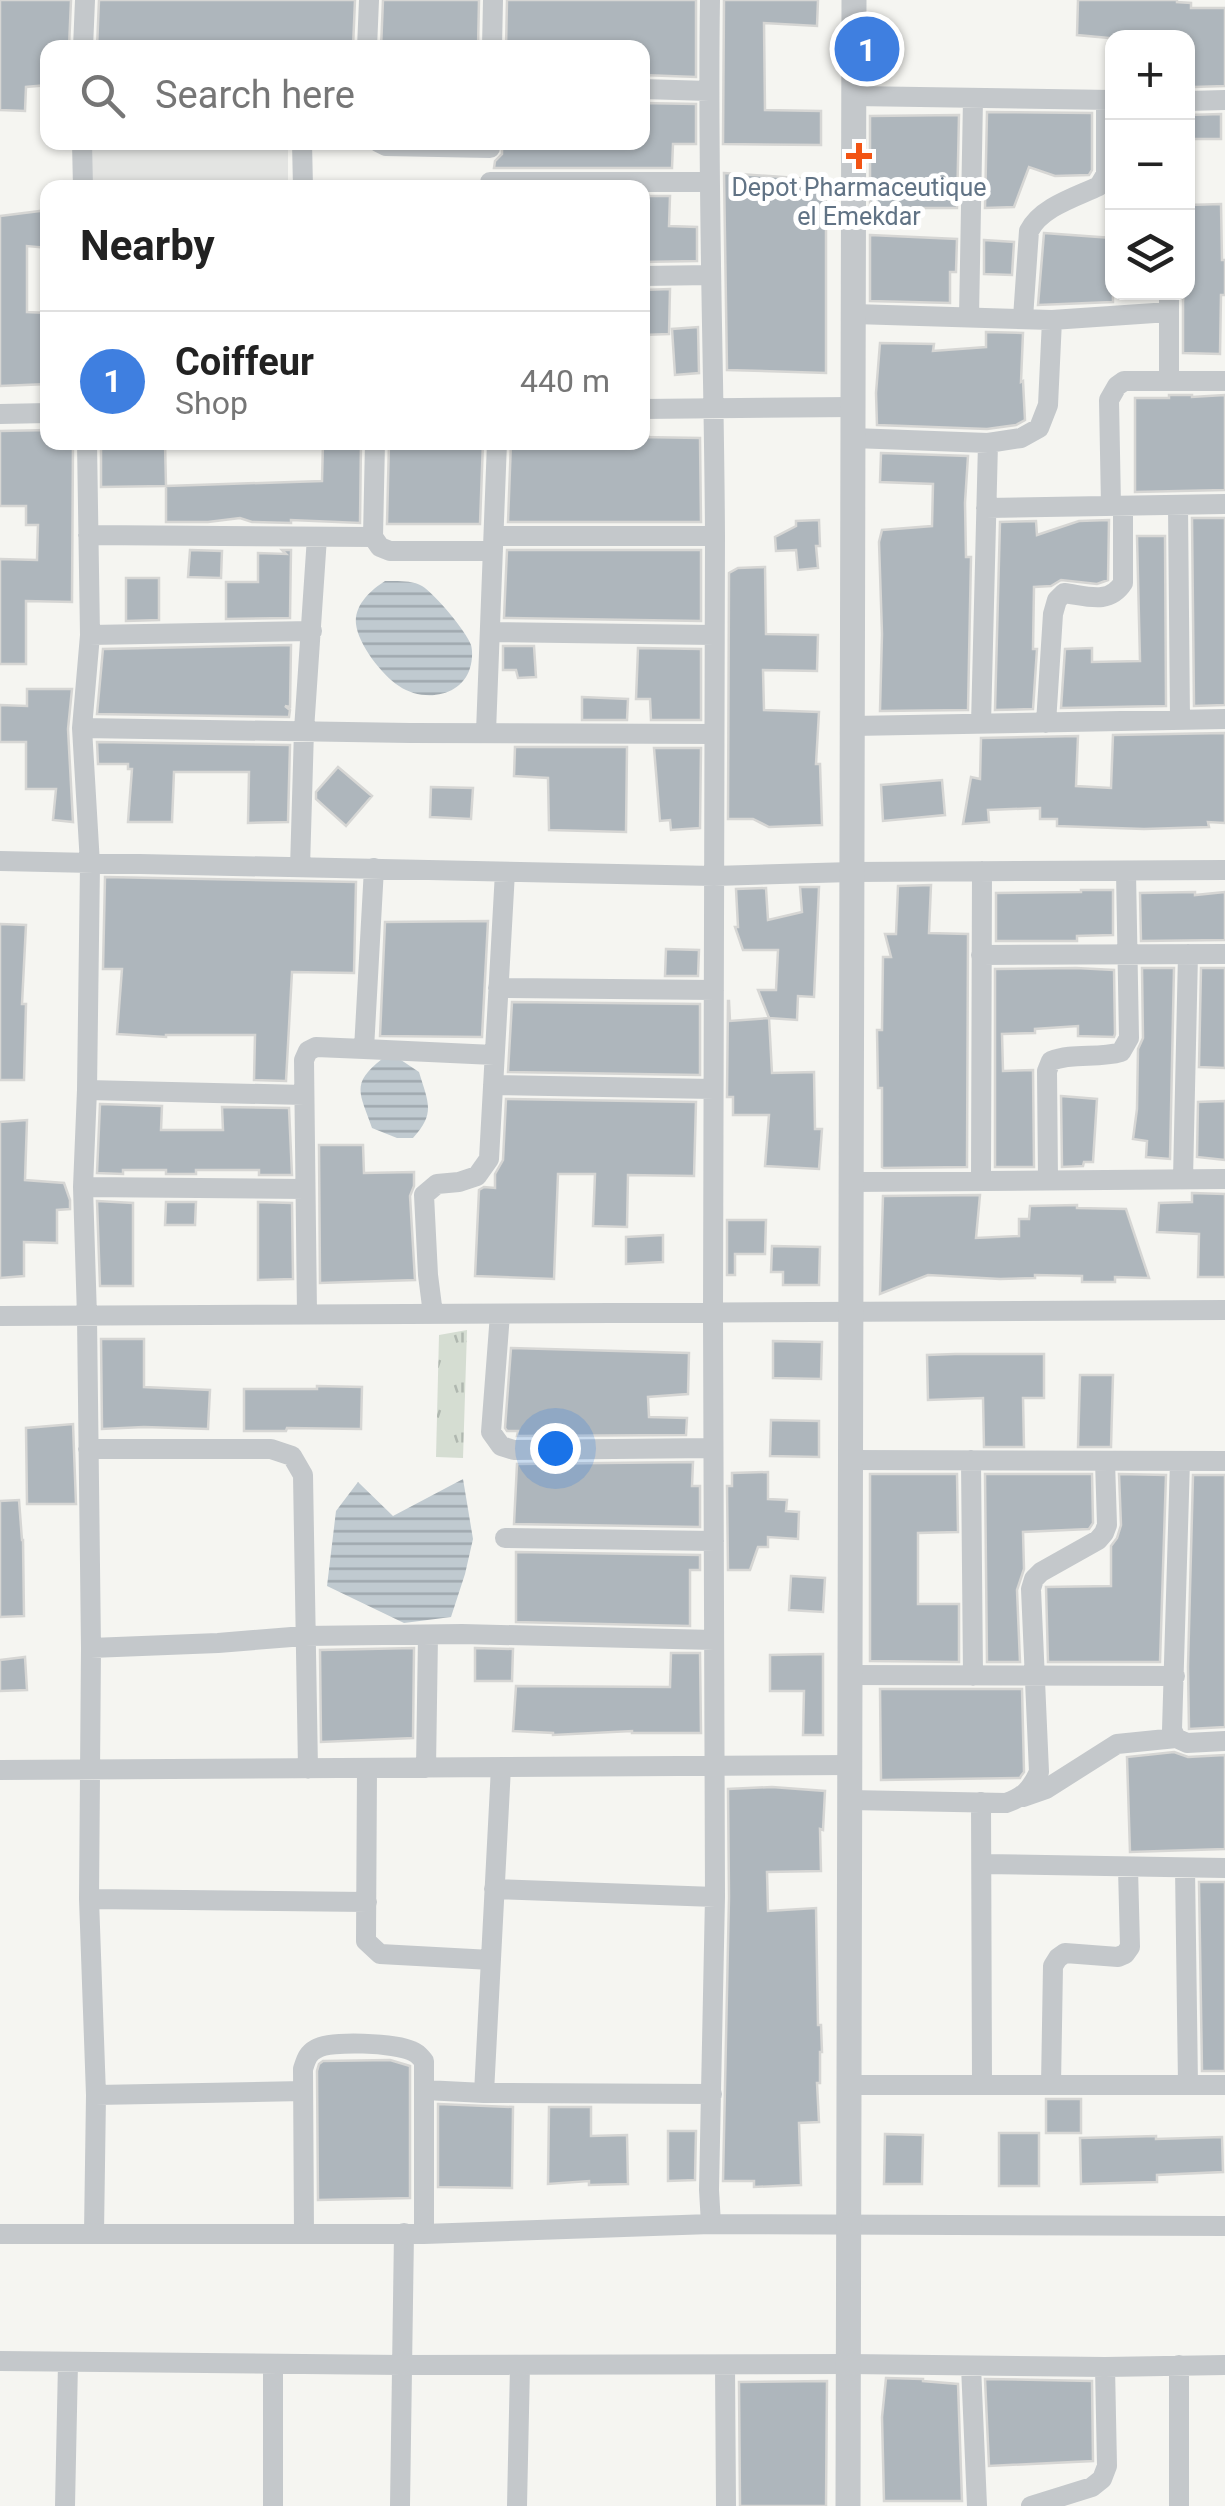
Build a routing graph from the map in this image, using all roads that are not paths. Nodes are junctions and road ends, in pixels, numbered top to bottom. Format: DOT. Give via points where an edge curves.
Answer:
graph roads {
  1 [pos="85,0"];
  2 [pos="369,0"];
  3 [pos="492,0"];
  4 [pos="710,0"];
  5 [pos="854,0"];
  6 [pos="82,40"];
  7 [pos="367,40"];
  8 [pos="492,40"];
  9 [pos="650,89"];
  10 [pos="708,91"];
  11 [pos="854,96"];
  12 [pos="974,98"];
  13 [pos="1105,100"];
  14 [pos="1195,100"];
  15 [pos="1225,100"];
  16 [pos="82,150"];
  17 [pos="302,150"];
  18 [pos="490,150"];
  19 [pos="1105,176"];
  20 [pos="83,180"];
  21 [pos="303,180"];
  22 [pos="490,180"];
  23 [pos="708,182"];
  24 [pos="650,183"];
  25 [pos="650,276"];
  26 [pos="711,276"];
  27 [pos="1169,302"];
  28 [pos="854,314"];
  29 [pos="969,316"];
  30 [pos="1023,318"];
  31 [pos="1052,320"];
  32 [pos="1169,381"];
  33 [pos="1225,381"];
  34 [pos="853,407"];
  35 [pos="650,409"];
  36 [pos="714,409"];
  37 [pos="0,414"];
  38 [pos="40,414"];
  39 [pos="853,438"];
  40 [pos="988,443"];
  41 [pos="87,450"];
  42 [pos="375,450"];
  43 [pos="497,450"];
  44 [pos="1225,504"];
  45 [pos="1117,506"];
  46 [pos="1178,506"];
  47 [pos="986,508"];
  48 [pos="88,535"];
  49 [pos="715,536"];
  50 [pos="316,537"];
  51 [pos="373,537"];
  52 [pos="493,543"];
  53 [pos="312,630"];
  54 [pos="490,632"];
  55 [pos="90,635"];
  56 [pos="714,635"];
  57 [pos="1180,720"];
  58 [pos="1225,720"];
  59 [pos="1046,723"];
  60 [pos="981,724"];
  61 [pos="853,726"];
  62 [pos="82,728"];
  63 [pos="304,730"];
  64 [pos="486,732"];
  65 [pos="714,734"];
  66 [pos="0,861"];
  67 [pos="90,864"];
  68 [pos="300,868"];
  69 [pos="374,868"];
  70 [pos="1225,870"];
  71 [pos="505,872"];
  72 [pos="852,872"];
  73 [pos="982,872"];
  74 [pos="1126,872"];
  75 [pos="714,876"];
  76 [pos="1128,954"];
  77 [pos="1188,954"];
  78 [pos="1225,954"];
  79 [pos="981,955"];
  80 [pos="498,988"];
  81 [pos="714,990"];
  82 [pos="364,1048"];
  83 [pos="494,1055"];
  84 [pos="493,1085"];
  85 [pos="714,1089"];
  86 [pos="87,1090"];
  87 [pos="304,1095"];
  88 [pos="1183,1179"];
  89 [pos="1225,1179"];
  90 [pos="1048,1180"];
  91 [pos="982,1181"];
  92 [pos="852,1182"];
  93 [pos="83,1186"];
  94 [pos="306,1189"];
  95 [pos="1225,1310"];
  96 [pos="851,1312"];
  97 [pos="713,1313"];
  98 [pos="307,1314"];
  99 [pos="432,1314"];
  100 [pos="500,1314"];
  101 [pos="0,1316"];
  102 [pos="87,1316"];
  103 [pos="713,1448"];
  104 [pos="88,1449"];
  105 [pos="851,1460"];
  106 [pos="971,1460"];
  107 [pos="1180,1460"];
  108 [pos="1105,1461"];
  109 [pos="1225,1461"];
  110 [pos="505,1538"];
  111 [pos="714,1541"];
  112 [pos="428,1635"];
  113 [pos="304,1636"];
  114 [pos="714,1640"];
  115 [pos="90,1648"];
  116 [pos="1034,1675"];
  117 [pos="850,1676"];
  118 [pos="973,1676"];
  119 [pos="1175,1676"];
  120 [pos="1176,1738"];
  121 [pos="1225,1741"];
  122 [pos="850,1765"];
  123 [pos="715,1766"];
  124 [pos="501,1767"];
  125 [pos="426,1768"];
  126 [pos="308,1769"];
  127 [pos="366,1769"];
  128 [pos="0,1770"];
  129 [pos="88,1770"];
  130 [pos="1022,1798"];
  131 [pos="850,1800"];
  132 [pos="981,1802"];
  133 [pos="982,1864"];
  134 [pos="1128,1868"];
  135 [pos="1185,1868"];
  136 [pos="1225,1868"];
  137 [pos="494,1890"];
  138 [pos="715,1897"];
  139 [pos="89,1899"];
  140 [pos="367,1902"];
  141 [pos="491,1960"];
  142 [pos="849,2084"];
  143 [pos="982,2085"];
  144 [pos="1051,2085"];
  145 [pos="1225,2085"];
  146 [pos="1188,2086"];
  147 [pos="425,2090"];
  148 [pos="303,2092"];
  149 [pos="484,2093"];
  150 [pos="712,2094"];
  151 [pos="96,2095"];
  152 [pos="711,2224"];
  153 [pos="849,2225"];
  154 [pos="1225,2226"];
  155 [pos="94,2233"];
  156 [pos="0,2234"];
  157 [pos="304,2234"];
  158 [pos="414,2234"];
  159 [pos="0,2361"];
  160 [pos="68,2363"];
  161 [pos="273,2364"];
  162 [pos="849,2364"];
  163 [pos="520,2365"];
  164 [pos="725,2365"];
  165 [pos="1179,2365"];
  166 [pos="1225,2365"];
  167 [pos="402,2366"];
  168 [pos="971,2366"];
  169 [pos="1105,2367"];
  170 [pos="65,2506"];
  171 [pos="273,2506"];
  172 [pos="400,2506"];
  173 [pos="517,2506"];
  174 [pos="726,2506"];
  175 [pos="848,2506"];
  176 [pos="977,2506"];
  177 [pos="1031,2506"];
  178 [pos="1179,2506"];
  1 -- 6 [label="street"];
  2 -- 7 [label="street"];
  3 -- 8 [label="street"];
  4 -- 10 [label="street"];
  5 -- 11 [label="street"];
  9 -- 10 [label="street"];
  10 -- 23 [label="street"];
  11 -- 12 [label="street"];
  11 -- 28 [label="street"];
  12 -- 13 [label="street"];
  12 -- 29 [label="street"];
  14 -- 15 [label="street"];
  16 -- 20 [label="street"];
  17 -- 21 [label="street"];
  18 -- 22 [label="street"];
  19 -- 30 [label="street" via="1099,186 1042,215 1029,231"];
  23 -- 24 [label="street"];
  23 -- 26 [label="street"];
  25 -- 26 [label="street"];
  26 -- 36 [label="street"];
  27 -- 31 [label="street"];
  27 -- 32 [label="street"];
  28 -- 29 [label="street"];
  28 -- 34 [label="street"];
  29 -- 30 [label="street"];
  30 -- 31 [label="street"];
  31 -- 40 [label="street" via="1048,405 1039,428"];
  32 -- 33 [label="street"];
  32 -- 45 [label="street" via="1124,381 1108,400"];
  34 -- 36 [label="street"];
  34 -- 39 [label="street"];
  35 -- 36 [label="street"];
  36 -- 49 [label="street"];
  37 -- 38 [label="street"];
  39 -- 40 [label="street"];
  39 -- 61 [label="street"];
  40 -- 47 [label="street"];
  41 -- 48 [label="street"];
  42 -- 51 [label="street"];
  43 -- 52 [label="street"];
  44 -- 46 [label="street"];
  45 -- 46 [label="street"];
  45 -- 47 [label="street"];
  45 -- 59 [label="street" via="1123,583 1108,597 1064,593 1058,600"];
  46 -- 57 [label="street"];
  47 -- 60 [label="street"];
  48 -- 50 [label="street"];
  48 -- 55 [label="street"];
  49 -- 52 [label="street"];
  49 -- 56 [label="street"];
  50 -- 51 [label="street"];
  50 -- 53 [label="street"];
  51 -- 52 [label="street" via="390,551"];
  52 -- 54 [label="street"];
  53 -- 55 [label="street"];
  53 -- 63 [label="street"];
  54 -- 56 [label="street"];
  54 -- 64 [label="street"];
  55 -- 62 [label="street"];
  56 -- 65 [label="street"];
  57 -- 58 [label="street"];
  57 -- 59 [label="street"];
  59 -- 60 [label="street"];
  60 -- 61 [label="street"];
  61 -- 72 [label="street"];
  62 -- 63 [label="street"];
  62 -- 67 [label="street"];
  63 -- 64 [label="street"];
  63 -- 68 [label="street"];
  64 -- 65 [label="street"];
  65 -- 75 [label="street"];
  66 -- 67 [label="street"];
  67 -- 68 [label="street"];
  67 -- 86 [label="street"];
  68 -- 69 [label="street"];
  69 -- 71 [label="street"];
  69 -- 82 [label="street"];
  70 -- 74 [label="street"];
  71 -- 75 [label="street"];
  71 -- 80 [label="street"];
  72 -- 73 [label="street"];
  72 -- 75 [label="street"];
  72 -- 92 [label="street"];
  73 -- 74 [label="street"];
  73 -- 79 [label="street"];
  74 -- 76 [label="street"];
  75 -- 81 [label="street"];
  76 -- 77 [label="street"];
  76 -- 79 [label="street"];
  76 -- 90 [label="street" via="1129,1038 1121,1052 1060,1058 1046,1071"];
  77 -- 78 [label="street"];
  77 -- 88 [label="street"];
  79 -- 91 [label="street"];
  80 -- 81 [label="street"];
  80 -- 83 [label="street"];
  81 -- 85 [label="street"];
  82 -- 83 [label="street"];
  82 -- 87 [label="street" via="308,1052"];
  83 -- 84 [label="street"];
  84 -- 85 [label="street"];
  84 -- 99 [label="street" via="489,1159 478,1176 437,1184 424,1195"];
  85 -- 97 [label="street"];
  86 -- 87 [label="street"];
  86 -- 93 [label="street"];
  87 -- 94 [label="street"];
  88 -- 89 [label="street"];
  88 -- 90 [label="street"];
  90 -- 91 [label="street"];
  91 -- 92 [label="street"];
  92 -- 96 [label="street"];
  93 -- 94 [label="street"];
  93 -- 102 [label="street"];
  94 -- 98 [label="street"];
  95 -- 96 [label="street"];
  96 -- 97 [label="street"];
  96 -- 105 [label="street"];
  97 -- 100 [label="street"];
  97 -- 103 [label="street"];
  98 -- 99 [label="street"];
  98 -- 102 [label="street"];
  99 -- 100 [label="street"];
  100 -- 103 [label="street" via="491,1432 501,1446"];
  101 -- 102 [label="street"];
  102 -- 104 [label="street"];
  103 -- 111 [label="street"];
  104 -- 113 [label="street" via="271,1449 292,1456 303,1475"];
  104 -- 115 [label="street"];
  105 -- 106 [label="street"];
  105 -- 117 [label="street"];
  106 -- 108 [label="street"];
  106 -- 118 [label="street"];
  107 -- 108 [label="street"];
  107 -- 109 [label="street"];
  107 -- 119 [label="street"];
  108 -- 116 [label="street" via="1104,1533 1041,1572 1031,1588"];
  110 -- 111 [label="street"];
  111 -- 114 [label="street"];
  112 -- 113 [label="street"];
  112 -- 114 [label="street"];
  112 -- 125 [label="street"];
  113 -- 115 [label="street"];
  113 -- 126 [label="street"];
  114 -- 123 [label="street"];
  115 -- 129 [label="street"];
  116 -- 118 [label="street"];
  116 -- 119 [label="street"];
  116 -- 130 [label="street" via="1039,1772"];
  117 -- 118 [label="street"];
  117 -- 122 [label="street"];
  119 -- 120 [label="street"];
  120 -- 121 [label="street"];
  120 -- 130 [label="street" via="1117,1744"];
  122 -- 123 [label="street"];
  122 -- 131 [label="street"];
  123 -- 124 [label="street"];
  123 -- 138 [label="street"];
  124 -- 125 [label="street"];
  124 -- 137 [label="street"];
  125 -- 127 [label="street"];
  126 -- 127 [label="street"];
  126 -- 129 [label="street"];
  127 -- 140 [label="street"];
  128 -- 129 [label="street"];
  129 -- 139 [label="street"];
  130 -- 132 [label="street"];
  131 -- 132 [label="street"];
  131 -- 142 [label="street"];
  132 -- 133 [label="street"];
  133 -- 134 [label="street"];
  133 -- 143 [label="street"];
  134 -- 135 [label="street"];
  134 -- 144 [label="street" via="1125,1954 1066,1953 1052,1966"];
  135 -- 136 [label="street"];
  135 -- 146 [label="street"];
  137 -- 138 [label="street"];
  137 -- 141 [label="street"];
  138 -- 150 [label="street"];
  139 -- 140 [label="street"];
  139 -- 151 [label="street"];
  140 -- 141 [label="street" via="366,1941 380,1954"];
  141 -- 149 [label="street"];
  142 -- 143 [label="street"];
  142 -- 153 [label="street"];
  143 -- 144 [label="street"];
  144 -- 146 [label="street"];
  145 -- 146 [label="street"];
  147 -- 148 [label="street" via="424,2061 417,2053 370,2044 320,2046 308,2055"];
  147 -- 149 [label="street"];
  147 -- 158 [label="street"];
  148 -- 151 [label="street"];
  148 -- 157 [label="street"];
  149 -- 150 [label="street"];
  150 -- 152 [label="street"];
  151 -- 155 [label="street"];
  152 -- 153 [label="street"];
  152 -- 158 [label="street"];
  153 -- 154 [label="street"];
  153 -- 162 [label="street"];
  155 -- 156 [label="street"];
  155 -- 157 [label="street"];
  157 -- 158 [label="street"];
  158 -- 167 [label="street"];
  159 -- 160 [label="street"];
  160 -- 161 [label="street"];
  160 -- 170 [label="street"];
  161 -- 167 [label="street"];
  161 -- 171 [label="street"];
  162 -- 164 [label="street"];
  162 -- 168 [label="street"];
  162 -- 175 [label="street"];
  163 -- 164 [label="street"];
  163 -- 167 [label="street"];
  163 -- 173 [label="street"];
  164 -- 174 [label="street"];
  165 -- 166 [label="street"];
  165 -- 169 [label="street"];
  165 -- 178 [label="street"];
  167 -- 172 [label="street"];
  168 -- 169 [label="street"];
  168 -- 176 [label="street"];
  169 -- 177 [label="street" via="1102,2479"];
}
